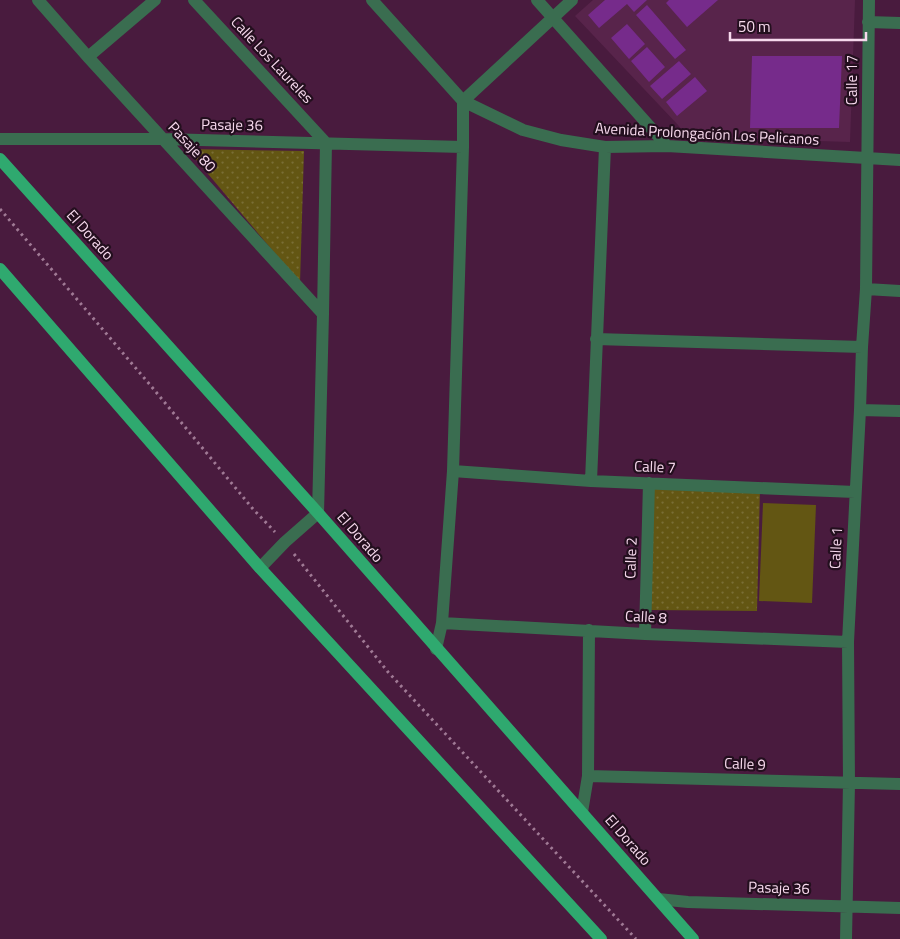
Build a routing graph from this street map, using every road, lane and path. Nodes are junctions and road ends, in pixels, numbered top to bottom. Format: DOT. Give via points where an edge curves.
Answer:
graph roads {
  1 [pos="38,0"];
  2 [pos="155,0"];
  3 [pos="194,0"];
  4 [pos="372,0"];
  5 [pos="537,0"];
  6 [pos="572,0"];
  7 [pos="869,0"];
  8 [pos="553,18"];
  9 [pos="868,22"];
  10 [pos="900,23"];
  11 [pos="88,57"];
  12 [pos="463,100"];
  13 [pos="0,139"];
  14 [pos="163,139"];
  15 [pos="326,143"];
  16 [pos="667,146"];
  17 [pos="463,147"];
  18 [pos="605,147"];
  19 [pos="0,159"];
  20 [pos="868,159"];
  21 [pos="900,160"];
  22 [pos="0,209"];
  23 [pos="0,270"];
  24 [pos="866,289"];
  25 [pos="900,291"];
  26 [pos="323,314"];
  27 [pos="596,339"];
  28 [pos="862,347"];
  29 [pos="860,410"];
  30 [pos="900,412"];
  31 [pos="453,472"];
  32 [pos="591,481"];
  33 [pos="649,483"];
  34 [pos="855,492"];
  35 [pos="318,513"];
  36 [pos="285,542"];
  37 [pos="260,568"];
  38 [pos="442,623"];
  39 [pos="589,630"];
  40 [pos="645,634"];
  41 [pos="848,642"];
  42 [pos="436,649"];
  43 [pos="588,776"];
  44 [pos="849,783"];
  45 [pos="900,784"];
  46 [pos="582,812"];
  47 [pos="658,899"];
  48 [pos="847,907"];
  49 [pos="900,908"];
  50 [pos="687,937"];
  51 [pos="601,939"];
  52 [pos="636,939"];
  53 [pos="846,939"];
  1 -- 11 [label="street, Pasaje 80"];
  2 -- 11 [label="street"];
  3 -- 15 [label="street, Calle Los Laureles"];
  4 -- 12 [label="street"];
  5 -- 8 [label="street"];
  6 -- 8 [label="street"];
  7 -- 9 [label="street, Calle 17"];
  8 -- 12 [label="street"];
  8 -- 16 [label="street"];
  9 -- 10 [label="street"];
  9 -- 20 [label="street, Calle 17"];
  11 -- 14 [label="street, Pasaje 80"];
  12 -- 17 [label="street"];
  12 -- 18 [label="street, Avenida Prolongación Los Pelicanos" via="523,130"];
  13 -- 14 [label="street, Pasaje 36"];
  14 -- 15 [label="street, Pasaje 36"];
  14 -- 26 [label="street, Pasaje 80"];
  15 -- 17 [label="street, Pasaje 36"];
  15 -- 26 [label="street"];
  16 -- 18 [label="street, Avenida Prolongación Los Pelicanos"];
  16 -- 20 [label="street, Avenida Prolongación Los Pelicanos"];
  17 -- 31 [label="street"];
  18 -- 27 [label="street"];
  19 -- 35 [label="main road, El Dorado"];
  20 -- 21 [label="street, Avenida Prolongación Los Pelicanos"];
  20 -- 24 [label="street, Calle 1"];
  22 -- 36 [label="path"];
  23 -- 37 [label="main road"];
  24 -- 25 [label="street"];
  24 -- 28 [label="street, Calle 1"];
  26 -- 35 [label="street"];
  27 -- 28 [label="street"];
  27 -- 32 [label="street"];
  28 -- 29 [label="street, Calle 1"];
  29 -- 30 [label="street"];
  29 -- 34 [label="street, Calle 1"];
  31 -- 32 [label="street, Calle 7"];
  31 -- 38 [label="street"];
  32 -- 33 [label="street, Calle 7"];
  33 -- 34 [label="street, Calle 7"];
  33 -- 40 [label="street, Calle 2"];
  34 -- 41 [label="street, Calle 1"];
  35 -- 36 [label="street"];
  35 -- 42 [label="main road, El Dorado"];
  36 -- 37 [label="street"];
  36 -- 52 [label="path" via="388,672"];
  37 -- 51 [label="main road"];
  38 -- 39 [label="street, Calle 8"];
  38 -- 42 [label="street"];
  39 -- 40 [label="street, Calle 8"];
  39 -- 43 [label="street"];
  40 -- 41 [label="street, Calle 8"];
  41 -- 44 [label="street, Calle 1"];
  42 -- 46 [label="main road, El Dorado"];
  43 -- 44 [label="street, Calle 9"];
  43 -- 46 [label="street"];
  44 -- 45 [label="street, Calle 9"];
  44 -- 48 [label="street, Calle 1"];
  46 -- 47 [label="main road, El Dorado"];
  47 -- 48 [label="street, Pasaje 36"];
  47 -- 50 [label="main road, El Dorado"];
  48 -- 49 [label="street, Pasaje 36"];
  48 -- 53 [label="street, Calle 1"];
}
